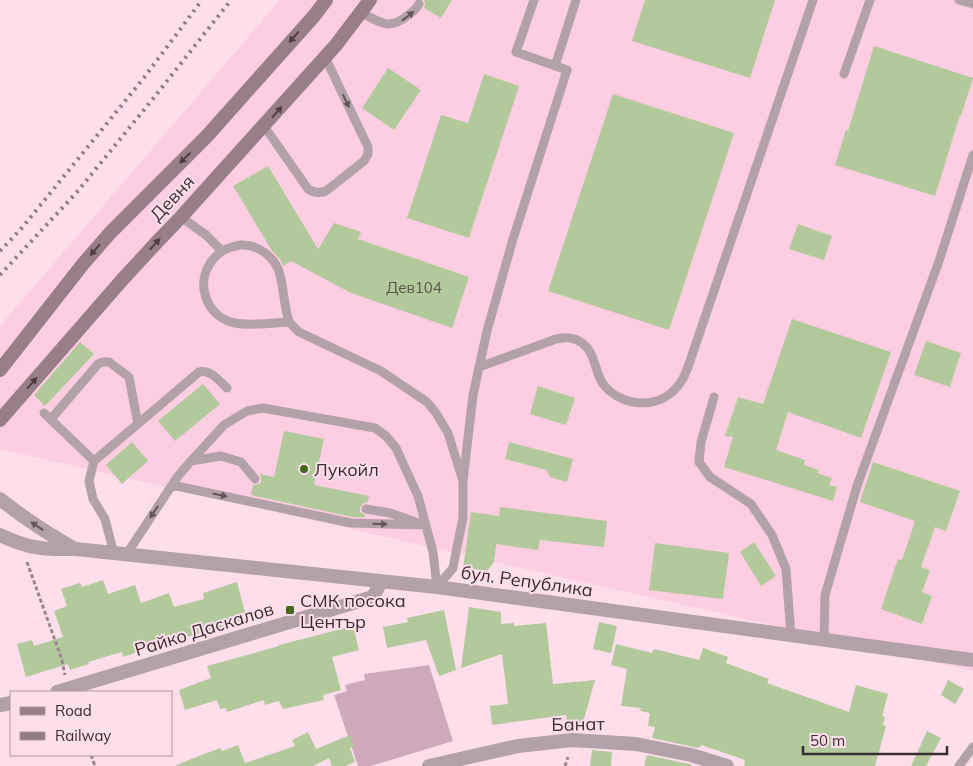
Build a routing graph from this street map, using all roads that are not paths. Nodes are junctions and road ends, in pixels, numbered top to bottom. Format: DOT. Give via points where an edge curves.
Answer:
graph roads {
  1 [pos="326,0"];
  2 [pos="370,0"];
  3 [pos="534,0"];
  4 [pos="576,0"];
  5 [pos="813,0"];
  6 [pos="870,0"];
  7 [pos="959,0"];
  8 [pos="419,4"];
  9 [pos="973,4"];
  10 [pos="362,12"];
  11 [pos="325,57"];
  12 [pos="555,66"];
  13 [pos="844,74"];
  14 [pos="264,126"];
  15 [pos="973,155"];
  16 [pos="181,217"];
  17 [pos="222,251"];
  18 [pos="289,322"];
  19 [pos="479,367"];
  20 [pos="0,370"];
  21 [pos="227,388"];
  22 [pos="714,397"];
  23 [pos="0,420"];
  24 [pos="138,424"];
  25 [pos="192,461"];
  26 [pos="94,462"];
  27 [pos="255,479"];
  28 [pos="463,481"];
  29 [pos="172,485"];
  30 [pos="0,499"];
  31 [pos="366,509"];
  32 [pos="426,525"];
  33 [pos="0,535"];
  34 [pos="76,549"];
  35 [pos="120,554"];
  36 [pos="381,582"];
  37 [pos="437,588"];
  38 [pos="791,636"];
  39 [pos="824,640"];
  40 [pos="973,660"];
  41 [pos="63,691"];
  42 [pos="973,747"];
  43 [pos="429,766"];
  44 [pos="727,766"];
  45 [pos="959,766"];
  1 -- 20 [label="main road, Девня, one-way" via="207,136 100,244"];
  2 -- 10 [label="main road, Девня"];
  3 -- 12 [label="lane" via="516,52"];
  4 -- 12 [label="lane"];
  5 -- 19 [label="lane" via="684,378 677,388 653,402 626,401 604,384 589,350 569,338 556,339"];
  6 -- 13 [label="lane"];
  7 -- 9 [label="lane"];
  10 -- 8 [label="lane, one-way" via="390,25 400,22"];
  10 -- 11 [label="main road, Девня"];
  14 -- 11 [label="main road, Девня, one-way"];
  11 -- 14 [label="lane, one-way" via="368,147 364,161 326,190 315,193 308,189"];
  12 -- 19 [label="lane" via="567,70 513,239"];
  14 -- 16 [label="main road, Девня"];
  15 -- 39 [label="lane" via="939,261 857,486 825,595"];
  16 -- 17 [label="lane" via="206,234"];
  23 -- 16 [label="main road, Девня, one-way"];
  17 -- 18 [label="lane" via="232,246 247,245 258,248 271,258 280,274"];
  17 -- 18 [label="lane" via="209,264 203,285 214,312 234,323"];
  18 -- 28 [label="lane" via="299,332 381,370 427,402 448,433"];
  19 -- 28 [label="lane"];
  21 -- 24 [label="lane" via="211,373 202,371"];
  22 -- 38 [label="lane" via="701,442 699,462 710,478 751,504 772,535 786,570"];
  24 -- 26 [label="lane"];
  24 -- 26 [label="lane" via="129,377 111,364 98,364 48,416"];
  25 -- 27 [label="lane" via="221,456 241,462"];
  25 -- 29 [label="lane"];
  25 -- 32 [label="lane" via="224,425 246,411 264,408 375,428 396,448 418,496"];
  26 -- 35 [label="lane" via="89,481 93,499"];
  28 -- 37 [label="lane" via="463,518 453,568"];
  29 -- 32 [label="lane, one-way" via="352,523"];
  29 -- 35 [label="lane, one-way"];
  34 -- 30 [label="street, бул. Република, one-way" via="48,534"];
  31 -- 32 [label="lane"];
  32 -- 37 [label="lane"];
  33 -- 34 [label="street, бул. Република" via="29,546"];
  34 -- 35 [label="street, бул. Република"];
  35 -- 36 [label="street, бул. Република"];
  36 -- 37 [label="street, бул. Република"];
  36 -- 41 [label="street, Райко Даскалов" via="373,597"];
  37 -- 38 [label="street, бул. Република"];
  38 -- 39 [label="street, бул. Република"];
  39 -- 40 [label="street, бул. Република"];
  42 -- 45 [label="lane"];
  43 -- 44 [label="street, Банат" via="518,746 572,740 636,744"];
}
